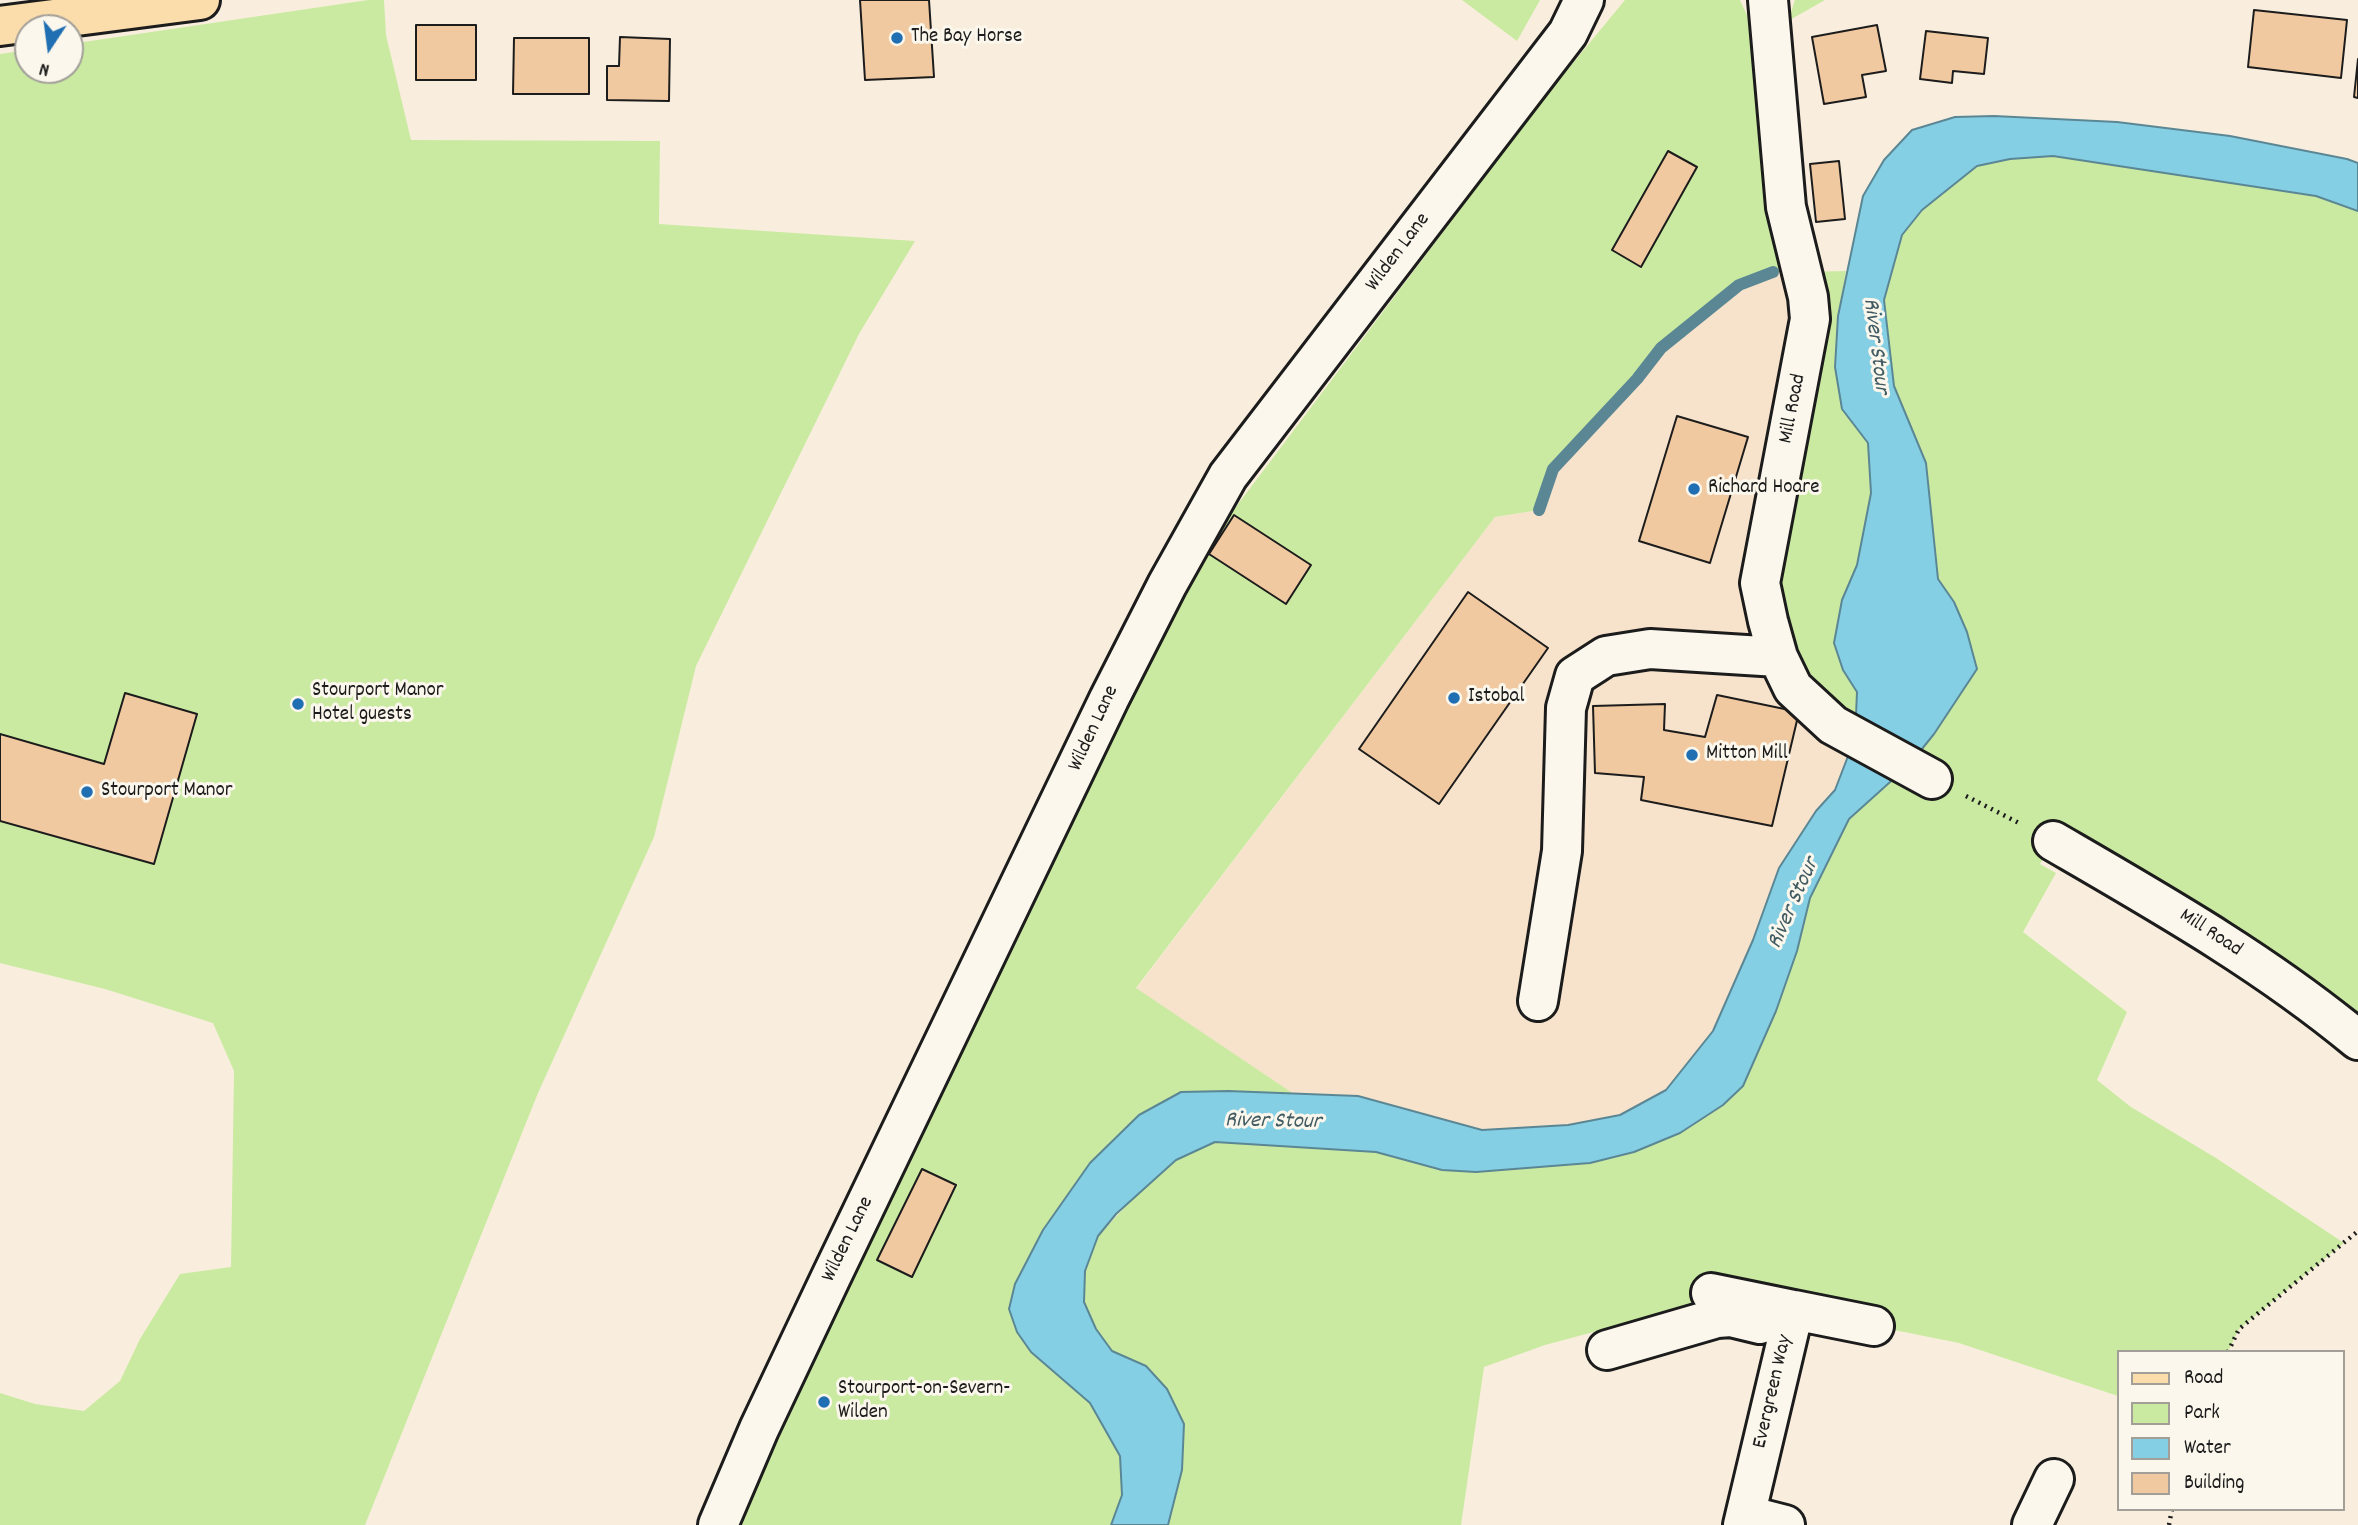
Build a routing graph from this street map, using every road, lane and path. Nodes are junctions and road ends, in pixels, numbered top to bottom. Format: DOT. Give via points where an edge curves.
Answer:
graph roads {
  1 [pos="200,0"];
  2 [pos="1584,0"];
  3 [pos="1768,0"];
  4 [pos="0,26"];
  5 [pos="1778,657"];
  6 [pos="1932,779"];
  7 [pos="2053,841"];
  8 [pos="1538,1001"];
  9 [pos="2358,1040"];
  10 [pos="2358,1231"];
  11 [pos="1711,1293"];
  12 [pos="1791,1323"];
  13 [pos="1874,1326"];
  14 [pos="1607,1350"];
  15 [pos="2229,1350"];
  16 [pos="2054,1479"];
  17 [pos="1744,1520"];
  18 [pos="718,1525"];
  19 [pos="1785,1525"];
  20 [pos="2032,1525"];
  1 -- 4 [label="main road"];
  2 -- 18 [label="street, Wilden Lane" via="1568,33 1228,477 1109,699 814,1312"];
  3 -- 5 [label="street, Mill Road" via="1786,207 1810,319 1759,583"];
  5 -- 6 [label="street, Mill Road" via="1793,688 1833,725"];
  5 -- 8 [label="street" via="1650,649 1606,656 1575,676 1566,708 1562,851"];
  6 -- 7 [label="path"];
  7 -- 9 [label="street, Mill Road" via="2194,923 2304,996"];
  10 -- 15 [label="path" via="2239,1329"];
  11 -- 12 [label="street, Evergreen Way"];
  12 -- 13 [label="street"];
  12 -- 14 [label="street" via="1717,1318"];
  12 -- 17 [label="street, Evergreen Way"];
  16 -- 20 [label="street"];
  17 -- 19 [label="street, Evergreen Way"];
}
